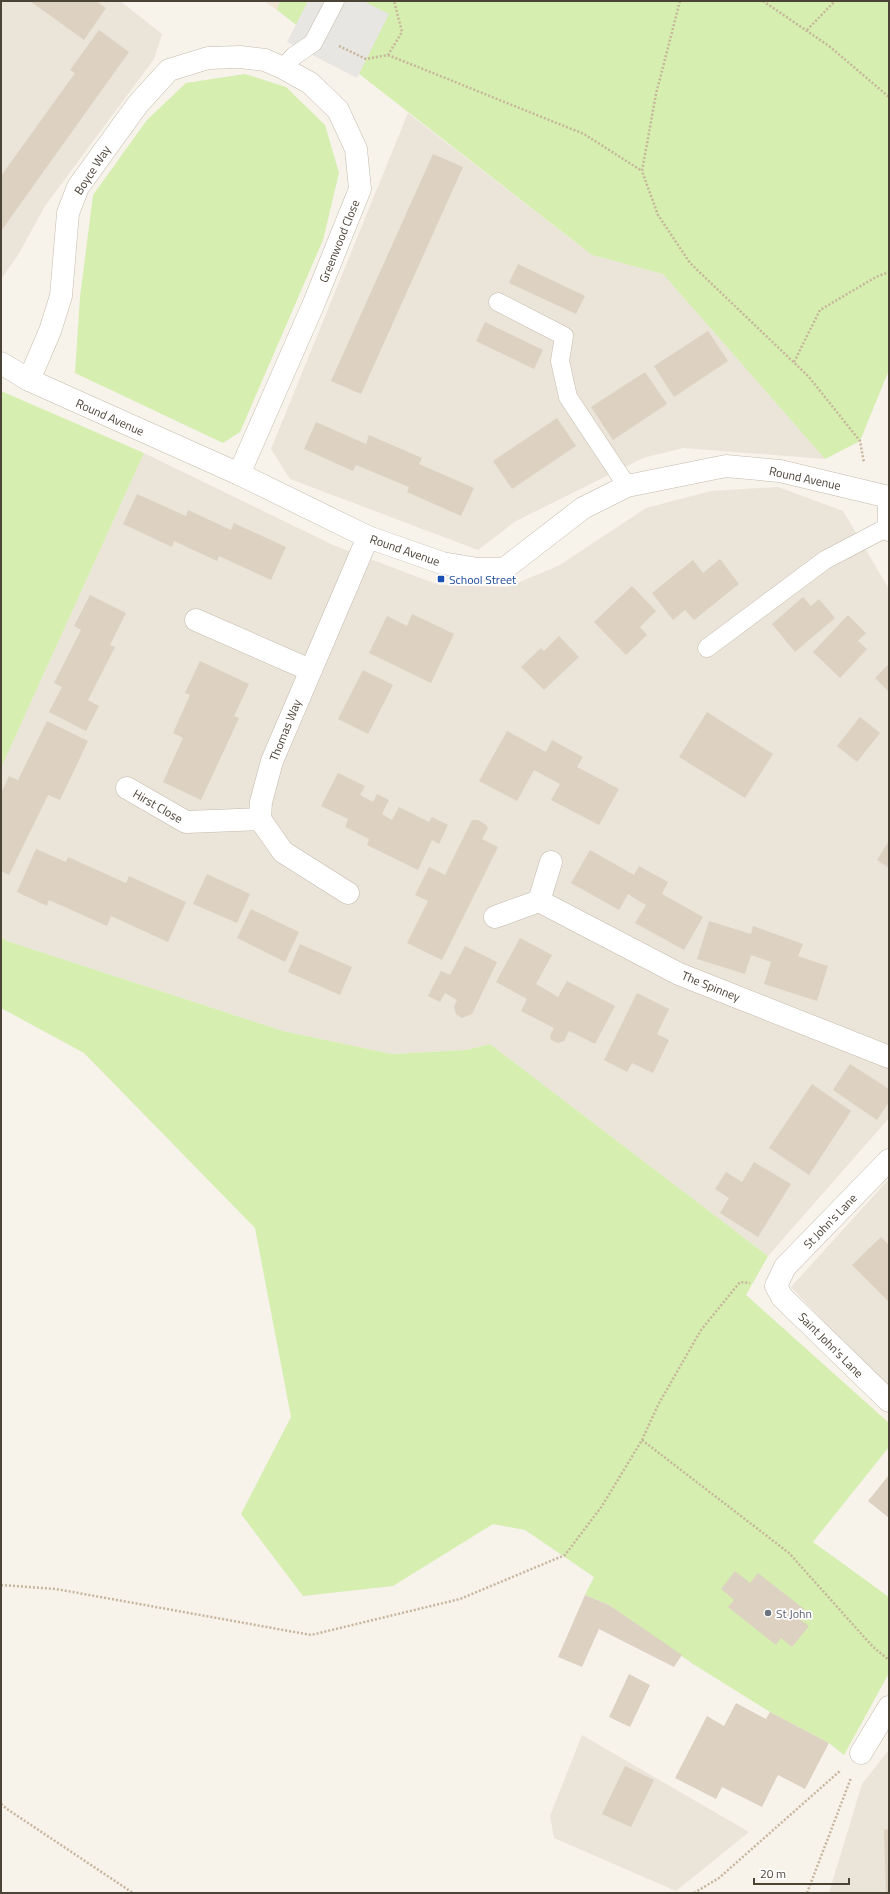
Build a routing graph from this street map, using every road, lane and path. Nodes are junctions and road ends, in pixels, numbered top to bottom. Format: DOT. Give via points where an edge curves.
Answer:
graph roads {
  1 [pos="335,1"];
  2 [pos="394,1"];
  3 [pos="680,1"];
  4 [pos="763,1"];
  5 [pos="836,1"];
  6 [pos="807,30"];
  7 [pos="317,35"];
  8 [pos="388,55"];
  9 [pos="240,57"];
  10 [pos="283,68"];
  11 [pos="889,97"];
  12 [pos="642,171"];
  13 [pos="889,272"];
  14 [pos="498,302"];
  15 [pos="794,362"];
  16 [pos="1,363"];
  17 [pos="29,380"];
  18 [pos="239,474"];
  19 [pos="627,486"];
  20 [pos="880,495"];
  21 [pos="889,504"];
  22 [pos="888,529"];
  23 [pos="368,537"];
  24 [pos="196,620"];
  25 [pos="707,648"];
  26 [pos="310,670"];
  27 [pos="127,788"];
  28 [pos="260,819"];
  29 [pos="551,862"];
  30 [pos="348,893"];
  31 [pos="539,901"];
  32 [pos="495,917"];
  33 [pos="889,1057"];
  34 [pos="889,1160"];
  35 [pos="776,1286"];
  36 [pos="889,1401"];
  37 [pos="642,1440"];
  38 [pos="1,1584"];
  39 [pos="889,1660"];
  40 [pos="889,1707"];
  41 [pos="861,1753"];
  42 [pos="1,1804"];
  43 [pos="133,1893"];
  44 [pos="694,1893"];
  45 [pos="807,1893"];
  1 -- 7 [label="lane"];
  2 -- 8 [label="path" via="402,32"];
  3 -- 12 [label="path" via="656,94"];
  4 -- 6 [label="path"];
  5 -- 6 [label="path"];
  6 -- 11 [label="path"];
  7 -- 8 [label="path" via="366,59"];
  7 -- 10 [label="lane" via="313,43 294,56"];
  8 -- 12 [label="path" via="584,134"];
  9 -- 10 [label="street, Greenwood Close" via="265,60"];
  9 -- 17 [label="street, Boyce Way" via="208,58 169,70 138,104 78,187 68,213 61,296 50,331"];
  10 -- 18 [label="street, Greenwood Close" via="310,83 338,110 356,149 360,189 314,303"];
  12 -- 15 [label="path" via="658,215 690,263"];
  13 -- 15 [label="path" via="820,310"];
  14 -- 19 [label="lane" via="564,336 560,361 568,397"];
  15 -- 20 [label="path" via="860,441"];
  16 -- 17 [label="street, Round Avenue"];
  17 -- 18 [label="street, Round Avenue"];
  18 -- 23 [label="street, Round Avenue"];
  19 -- 20 [label="street, Round Avenue" via="726,466 780,471"];
  19 -- 23 [label="street, Round Avenue" via="584,508 504,570 442,563"];
  21 -- 22 [label="street"];
  22 -- 25 [label="lane" via="825,560"];
  23 -- 26 [label="street, Thomas Way"];
  24 -- 26 [label="street"];
  26 -- 28 [label="street, Thomas Way" via="272,761 261,802"];
  27 -- 28 [label="street, Hirst Close" via="186,822"];
  28 -- 30 [label="street" via="283,852"];
  29 -- 31 [label="street"];
  31 -- 32 [label="street"];
  31 -- 33 [label="street, The Spinney" via="679,974"];
  34 -- 35 [label="street, St John's Lane" via="785,1267"];
  35 -- 36 [label="street, Saint John's Lane" via="782,1297"];
  35 -- 37 [label="path" via="740,1282 701,1330 658,1405"];
  37 -- 38 [label="path" via="602,1506 565,1556 460,1599 311,1635 56,1589"];
  37 -- 39 [label="path" via="789,1553 873,1646"];
  40 -- 41 [label="street"];
  41 -- 44 [label="path" via="719,1878"];
  41 -- 45 [label="path"];
  42 -- 43 [label="path"];
}
